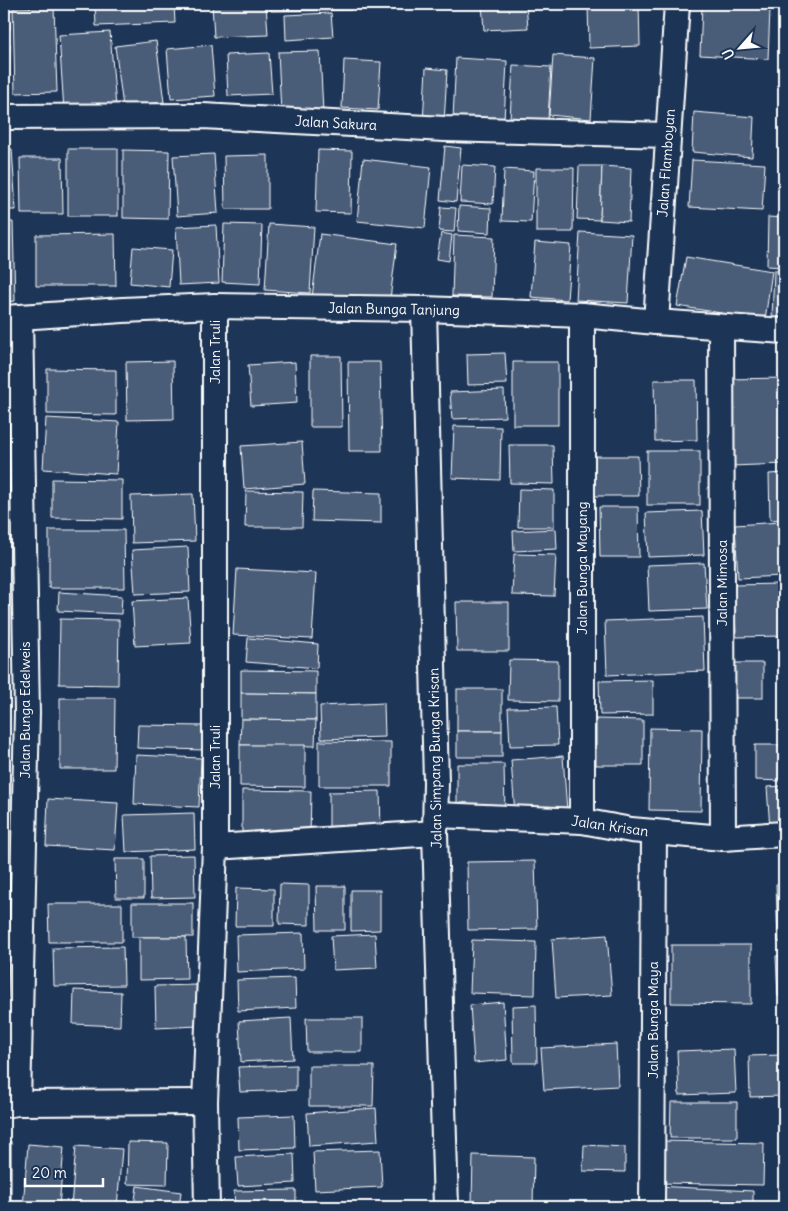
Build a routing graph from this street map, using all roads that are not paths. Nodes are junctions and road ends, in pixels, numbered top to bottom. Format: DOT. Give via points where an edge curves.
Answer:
graph roads {
  1 [pos="677,4"];
  2 [pos="4,117"];
  3 [pos="668,135"];
  4 [pos="215,306"];
  5 [pos="424,309"];
  6 [pos="582,315"];
  7 [pos="12,318"];
  8 [pos="656,322"];
  9 [pos="721,327"];
  10 [pos="784,332"];
  11 [pos="582,821"];
  12 [pos="436,824"];
  13 [pos="654,832"];
  14 [pos="784,834"];
  15 [pos="722,838"];
  16 [pos="215,847"];
  17 [pos="205,1102"];
  18 [pos="11,1104"];
  19 [pos="207,1207"];
  20 [pos="446,1207"];
  21 [pos="652,1207"];
  1 -- 3 [label="street, Jalan Flamboyan"];
  2 -- 3 [label="street, Jalan Sakura" via="202,116 445,129"];
  3 -- 8 [label="street, Jalan Flamboyan"];
  4 -- 5 [label="street, Jalan Bunga Tanjung"];
  4 -- 7 [label="street, Jalan Bunga Tanjung"];
  4 -- 16 [label="street, Jalan Truli"];
  5 -- 6 [label="street, Jalan Bunga Tanjung"];
  5 -- 12 [label="street, Jalan Simpang Bunga Krisan"];
  6 -- 8 [label="street, Jalan Bunga Tanjung"];
  6 -- 11 [label="street, Jalan Bunga Mayang"];
  7 -- 18 [label="street, Jalan Bunga Edelweis" via="27,713"];
  8 -- 9 [label="street, Jalan Bunga Tanjung"];
  9 -- 10 [label="street, Jalan Bunga Tanjung"];
  9 -- 15 [label="street, Jalan Mimosa"];
  11 -- 12 [label="street, Jalan Krisan"];
  11 -- 13 [label="street, Jalan Krisan"];
  12 -- 16 [label="street, Jalan Krisan"];
  12 -- 20 [label="street, Jalan Simpang Bunga Krisan"];
  13 -- 15 [label="street, Jalan Krisan"];
  13 -- 21 [label="street, Jalan Bunga Maya"];
  14 -- 15 [label="street, Jalan Krisan"];
  16 -- 17 [label="street, Jalan Truli"];
  17 -- 18 [label="street"];
  17 -- 19 [label="street, Jalan Truli"];
}
